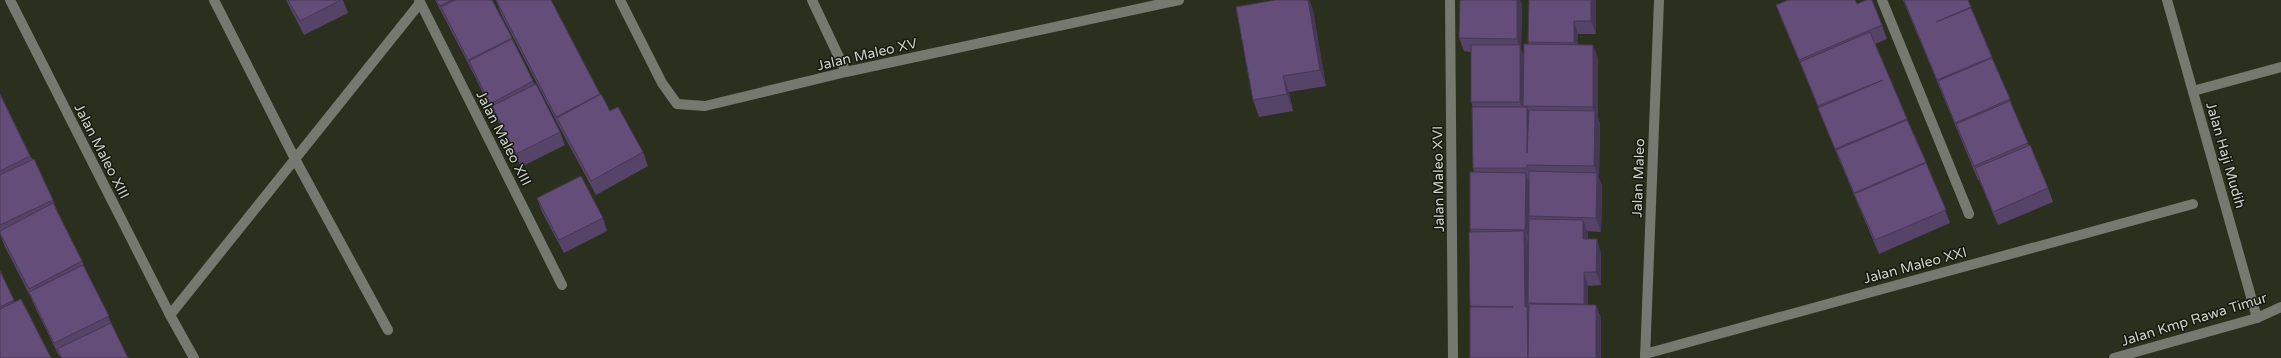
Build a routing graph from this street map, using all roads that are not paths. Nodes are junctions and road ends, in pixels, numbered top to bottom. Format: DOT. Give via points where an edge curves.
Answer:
graph roads {
  1 [pos="10,0"];
  2 [pos="214,0"];
  3 [pos="620,0"];
  4 [pos="812,0"];
  5 [pos="1179,0"];
  6 [pos="1450,0"];
  7 [pos="1659,0"];
  8 [pos="1882,0"];
  9 [pos="2167,0"];
  10 [pos="420,1"];
  11 [pos="2281,67"];
  12 [pos="846,72"];
  13 [pos="2194,91"];
  14 [pos="295,159"];
  15 [pos="2193,204"];
  16 [pos="1969,214"];
  17 [pos="562,285"];
  18 [pos="2281,307"];
  19 [pos="170,315"];
  20 [pos="2257,318"];
  21 [pos="388,330"];
  22 [pos="1645,356"];
  23 [pos="194,358"];
  24 [pos="1453,358"];
  25 [pos="2114,358"];
  1 -- 19 [label="street, Jalan Maleo XIII"];
  2 -- 14 [label="street"];
  3 -- 12 [label="street, Jalan Maleo XV" via="662,83 677,104 705,106"];
  4 -- 12 [label="street"];
  5 -- 12 [label="street, Jalan Maleo XV"];
  6 -- 24 [label="street, Jalan Maleo XVI"];
  7 -- 22 [label="street, Jalan Maleo"];
  8 -- 16 [label="street"];
  9 -- 13 [label="street, Jalan Haji Mudih"];
  10 -- 14 [label="street, Jalan Maleo XIII"];
  10 -- 17 [label="street, Jalan Maleo XIII"];
  11 -- 13 [label="street"];
  13 -- 20 [label="street, Jalan Haji Mudih"];
  14 -- 19 [label="street, Jalan Maleo XIII"];
  14 -- 21 [label="street"];
  15 -- 22 [label="street, Jalan Maleo XXI"];
  18 -- 20 [label="street, Jalan Kmp Rawa Timur"];
  19 -- 23 [label="street, Jalan Maleo XIII"];
  20 -- 25 [label="street, Jalan Kmp Rawa Timur"];
}
